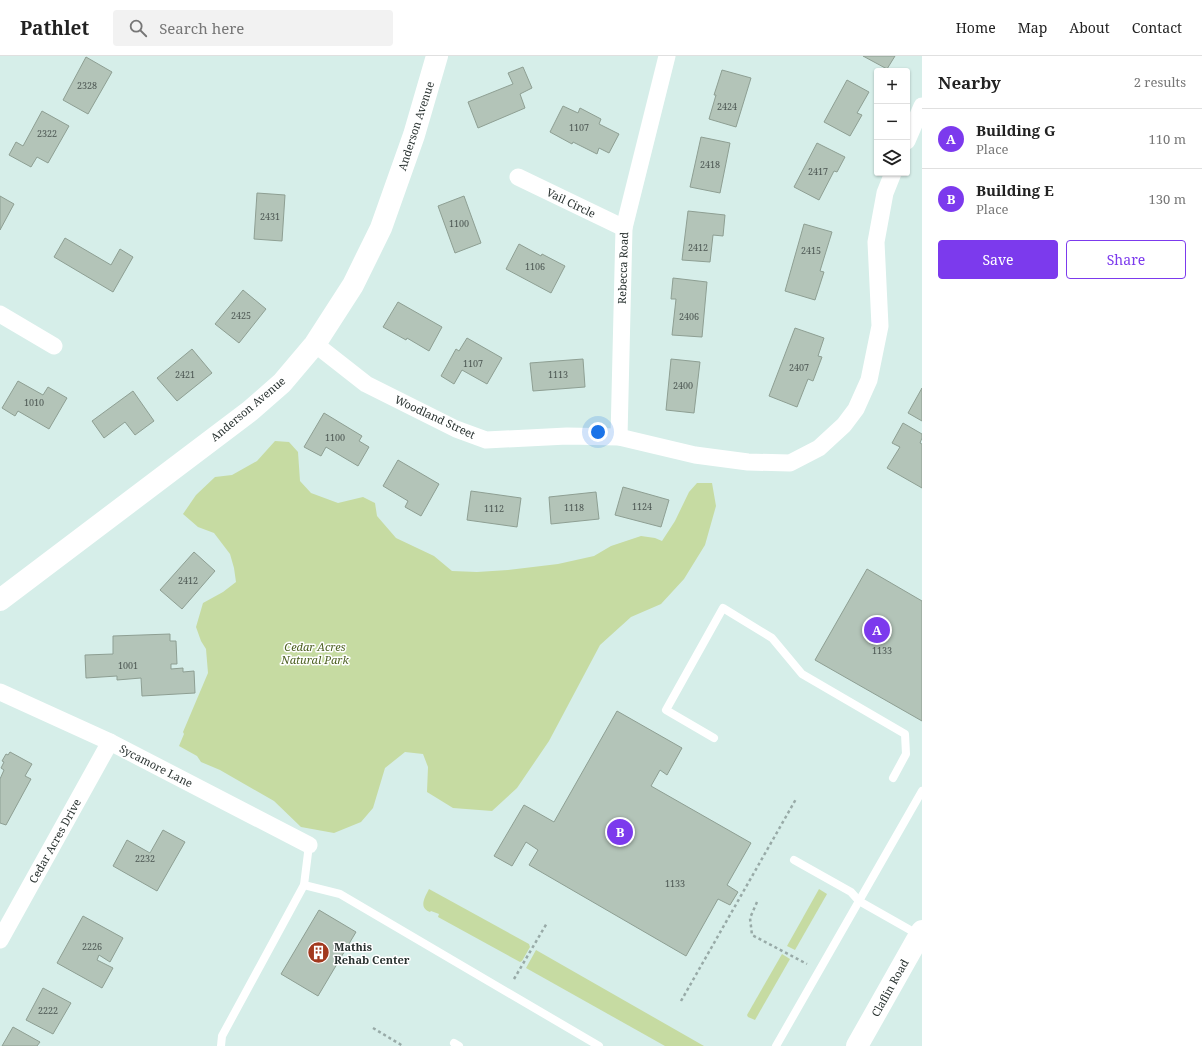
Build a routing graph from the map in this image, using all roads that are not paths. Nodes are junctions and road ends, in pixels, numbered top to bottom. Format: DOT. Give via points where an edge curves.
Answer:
graph roads {
  1 [pos="437,56"];
  2 [pos="667,56"];
  3 [pos="922,106"];
  4 [pos="907,140"];
  5 [pos="892,176"];
  6 [pos="518,177"];
  7 [pos="624,228"];
  8 [pos="0,314"];
  9 [pos="314,344"];
  10 [pos="54,346"];
  11 [pos="619,437"];
  12 [pos="0,600"];
  13 [pos="0,692"];
  14 [pos="714,738"];
  15 [pos="110,742"];
  16 [pos="894,778"];
  17 [pos="922,791"];
  18 [pos="308,845"];
  19 [pos="794,860"];
  20 [pos="304,885"];
  21 [pos="859,901"];
  22 [pos="921,933"];
  23 [pos="0,940"];
  24 [pos="221,1046"];
  25 [pos="600,1046"];
  26 [pos="776,1046"];
  27 [pos="857,1046"];
  1 -- 9 [label="main road, Anderson Avenue" via="414,135 381,228 353,285"];
  2 -- 7 [label="street, Rebecca Road"];
  3 -- 4 [label="street"];
  5 -- 11 [label="street, Woodland Street" via="885,193 876,242 880,326 869,380 856,409 844,425 819,448 790,463 748,462 695,455"];
  6 -- 7 [label="street, Vail Circle"];
  7 -- 11 [label="street, Rebecca Road"];
  8 -- 10 [label="street"];
  9 -- 11 [label="street, Woodland Street" via="366,384 456,429 486,440 567,436"];
  9 -- 12 [label="main road, Anderson Avenue" via="282,383 250,411"];
  13 -- 15 [label="street, Sycamore Lane"];
  14 -- 16 [label="lane" via="666,710 723,608 772,638 802,674 905,734 906,754"];
  15 -- 18 [label="street, Sycamore Lane"];
  15 -- 23 [label="street, Cedar Acres Drive"];
  17 -- 21 [label="lane"];
  18 -- 20 [label="lane"];
  19 -- 21 [label="lane" via="851,892"];
  20 -- 24 [label="lane" via="222,1036"];
  20 -- 25 [label="lane" via="340,894"];
  21 -- 22 [label="lane"];
  21 -- 26 [label="lane"];
  22 -- 27 [label="main road, Claflin Road"];
}
